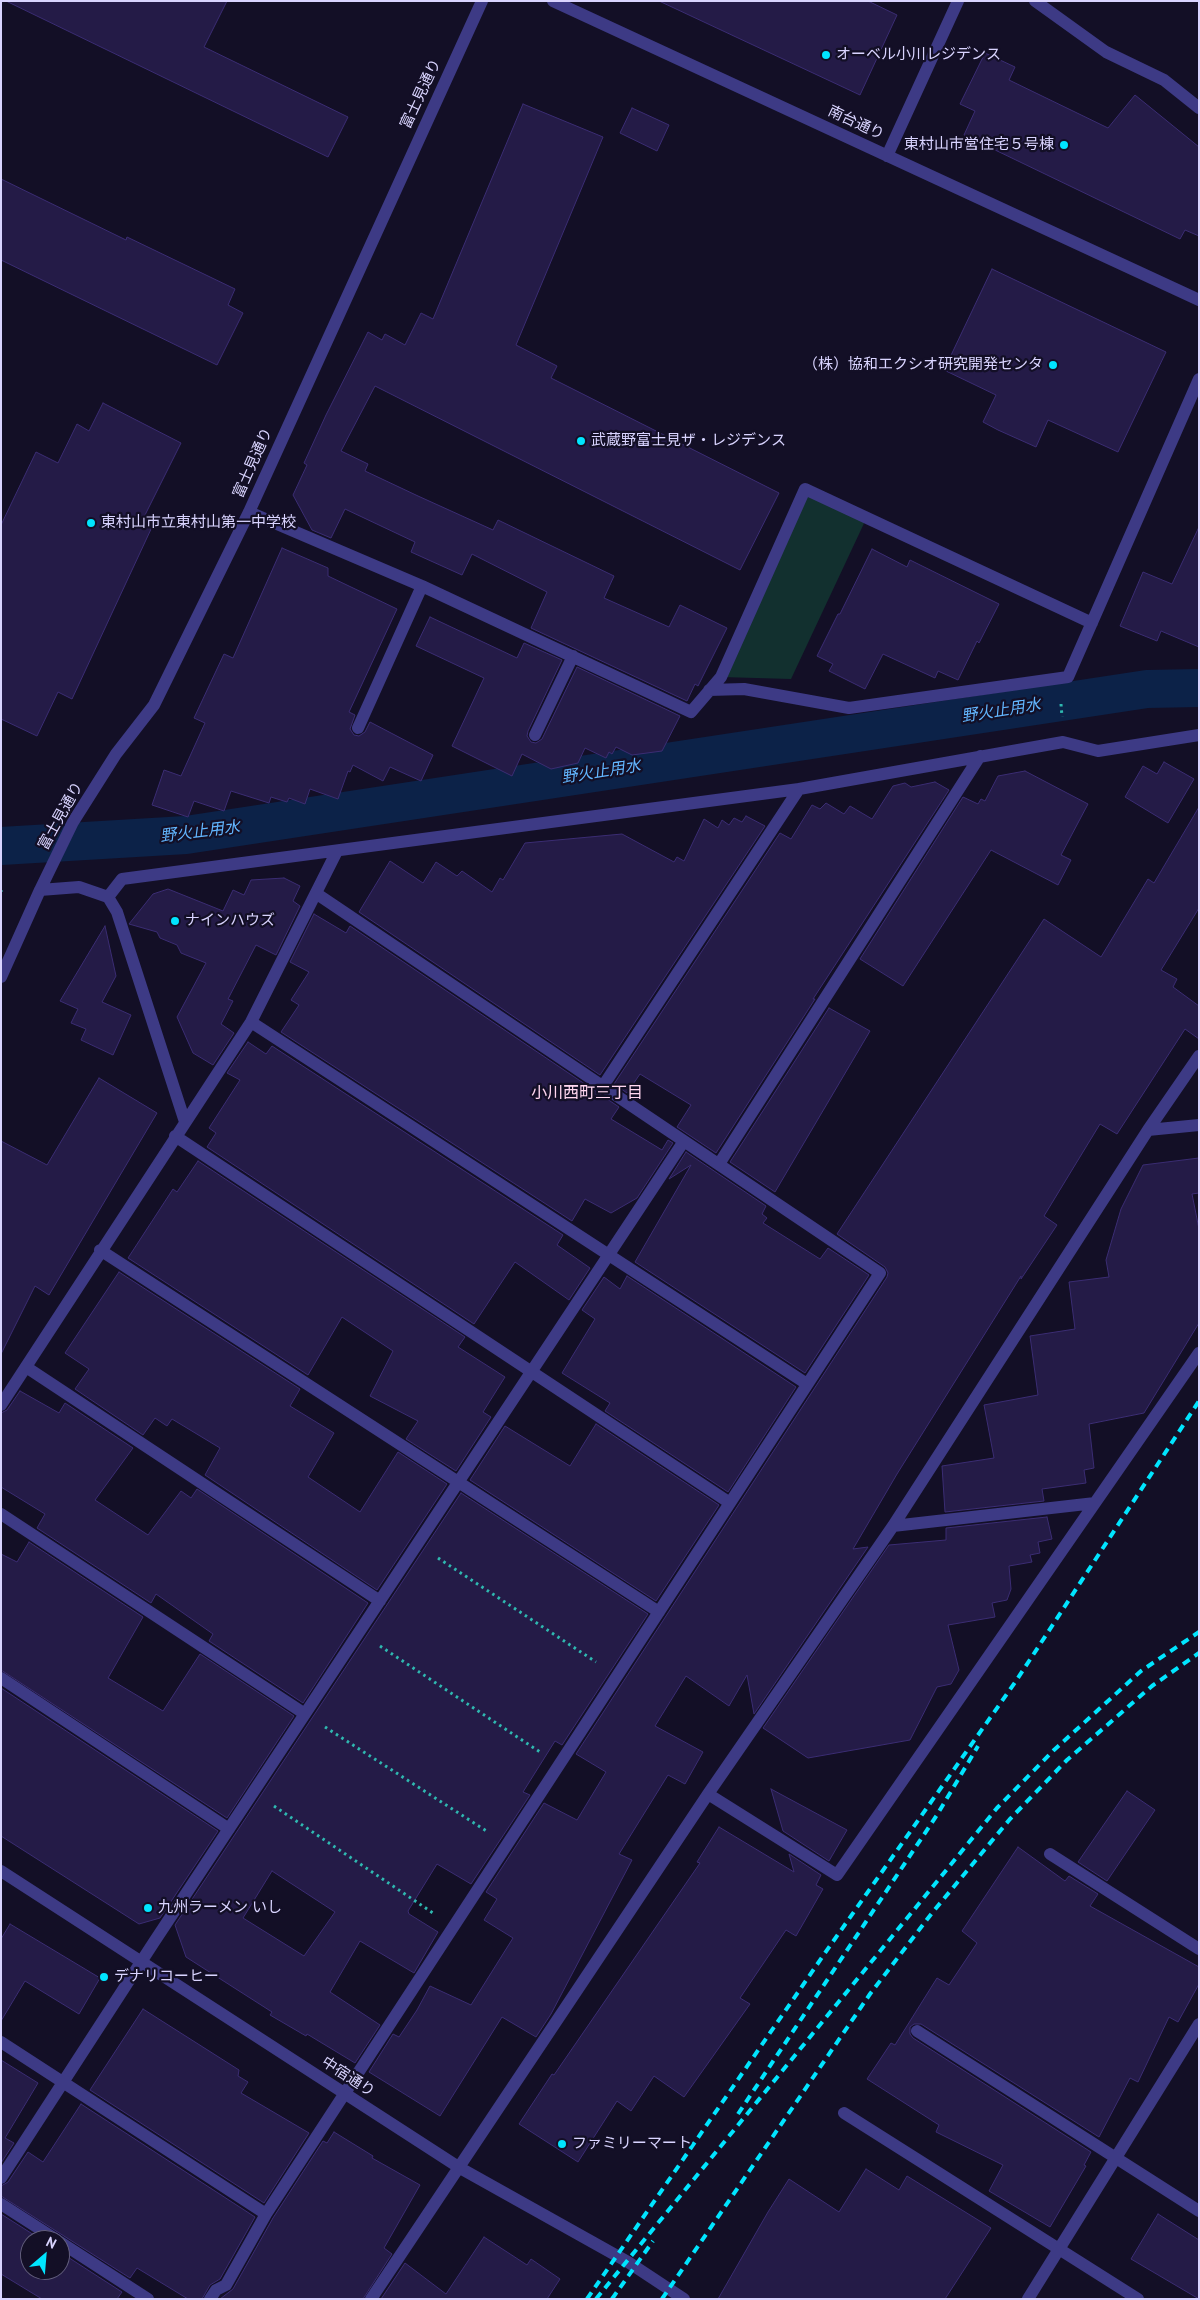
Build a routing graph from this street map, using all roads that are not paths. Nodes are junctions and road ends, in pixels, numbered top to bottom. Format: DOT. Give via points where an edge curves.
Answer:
graph roads {
  1 [pos="482,1"];
  2 [pos="553,1"];
  3 [pos="958,1"];
  4 [pos="1034,1"];
  5 [pos="1199,108"];
  6 [pos="887,156"];
  7 [pos="1199,300"];
  8 [pos="1199,379"];
  9 [pos="249,512"];
  10 [pos="422,586"];
  11 [pos="1092,623"];
  12 [pos="573,656"];
  13 [pos="709,690"];
  14 [pos="358,728"];
  15 [pos="1199,734"];
  16 [pos="535,735"];
  17 [pos="980,756"];
  18 [pos="799,789"];
  19 [pos="337,851"];
  20 [pos="40,890"];
  21 [pos="317,894"];
  22 [pos="108,897"];
  23 [pos="1,977"];
  24 [pos="251,1022"];
  25 [pos="1199,1056"];
  26 [pos="603,1086"];
  27 [pos="185,1122"];
  28 [pos="1199,1125"];
  29 [pos="1148,1130"];
  30 [pos="175,1136"];
  31 [pos="684,1141"];
  32 [pos="719,1164"];
  33 [pos="100,1250"];
  34 [pos="608,1255"];
  35 [pos="1199,1353"];
  36 [pos="26,1367"];
  37 [pos="531,1372"];
  38 [pos="807,1384"];
  39 [pos="1,1405"];
  40 [pos="458,1482"];
  41 [pos="730,1503"];
  42 [pos="1095,1503"];
  43 [pos="1,1514"];
  44 [pos="893,1526"];
  45 [pos="380,1600"];
  46 [pos="659,1612"];
  47 [pos="1,1678"];
  48 [pos="305,1714"];
  49 [pos="708,1794"];
  50 [pos="229,1829"];
  51 [pos="1050,1854"];
  52 [pos="1,1870"];
  53 [pos="1199,1949"];
  54 [pos="142,1962"];
  55 [pos="1199,2024"];
  56 [pos="917,2031"];
  57 [pos="1,2042"];
  58 [pos="64,2082"];
  59 [pos="344,2094"];
  60 [pos="844,2113"];
  61 [pos="1116,2157"];
  62 [pos="460,2168"];
  63 [pos="1,2178"];
  64 [pos="1,2204"];
  65 [pos="1199,2211"];
  66 [pos="266,2214"];
  67 [pos="41,2230"];
  68 [pos="70,2249"];
  69 [pos="1059,2249"];
  70 [pos="148,2299"];
  71 [pos="210,2299"];
  72 [pos="371,2299"];
  73 [pos="684,2299"];
  74 [pos="1028,2299"];
  75 [pos="1138,2299"];
  1 -- 9 [label="street, 富士見通り"];
  2 -- 6 [label="street, 南台通り"];
  3 -- 6 [label="street"];
  4 -- 5 [label="street" via="1106,52 1164,80"];
  6 -- 7 [label="street, 南台通り"];
  8 -- 11 [label="street"];
  9 -- 10 [label="street"];
  9 -- 20 [label="street, 富士見通り" via="154,705 116,754 73,822"];
  10 -- 12 [label="street"];
  10 -- 14 [label="street"];
  11 -- 13 [label="street" via="1068,677 849,708 744,689"];
  11 -- 13 [label="street" via="805,489 721,677"];
  12 -- 13 [label="street" via="690,712"];
  12 -- 16 [label="street"];
  15 -- 17 [label="street" via="1098,752 1063,742"];
  17 -- 18 [label="street"];
  17 -- 32 [label="street"];
  18 -- 19 [label="street"];
  18 -- 26 [label="street"];
  19 -- 21 [label="street"];
  19 -- 22 [label="street" via="122,878"];
  20 -- 22 [label="street" via="79,887"];
  20 -- 23 [label="street, 富士見通り"];
  21 -- 24 [label="street"];
  21 -- 26 [label="street"];
  22 -- 27 [label="street" via="117,912"];
  24 -- 27 [label="street"];
  24 -- 34 [label="street"];
  25 -- 29 [label="street"];
  26 -- 31 [label="street"];
  27 -- 30 [label="street"];
  28 -- 29 [label="street"];
  29 -- 44 [label="street"];
  30 -- 33 [label="street"];
  30 -- 37 [label="street"];
  31 -- 32 [label="street"];
  31 -- 34 [label="street"];
  32 -- 38 [label="street" via="880,1273"];
  33 -- 36 [label="street"];
  33 -- 40 [label="street"];
  34 -- 37 [label="street"];
  34 -- 38 [label="street"];
  35 -- 42 [label="street"];
  36 -- 39 [label="street"];
  36 -- 45 [label="street"];
  37 -- 40 [label="street"];
  37 -- 41 [label="street"];
  38 -- 41 [label="street"];
  40 -- 45 [label="street"];
  40 -- 46 [label="street"];
  41 -- 46 [label="street"];
  42 -- 44 [label="street"];
  42 -- 49 [label="street" via="837,1875"];
  43 -- 48 [label="street"];
  44 -- 49 [label="street"];
  45 -- 48 [label="street"];
  46 -- 59 [label="street"];
  47 -- 50 [label="street"];
  48 -- 50 [label="street"];
  49 -- 62 [label="street"];
  50 -- 54 [label="street"];
  51 -- 53 [label="street"];
  52 -- 54 [label="street, 中宿通り"];
  54 -- 58 [label="street"];
  54 -- 59 [label="street, 中宿通り"];
  55 -- 61 [label="street"];
  56 -- 61 [label="street"];
  57 -- 58 [label="street"];
  58 -- 63 [label="street"];
  58 -- 66 [label="street"];
  59 -- 62 [label="street, 中宿通り"];
  59 -- 66 [label="street"];
  60 -- 69 [label="street"];
  61 -- 65 [label="street"];
  61 -- 69 [label="street"];
  62 -- 72 [label="street"];
  62 -- 73 [label="street, 中宿通り" via="628,2262"];
  64 -- 67 [label="street"];
  66 -- 71 [label="street" via="226,2285 216,2290"];
  68 -- 70 [label="street"];
  69 -- 74 [label="street"];
  69 -- 75 [label="street"];
}
